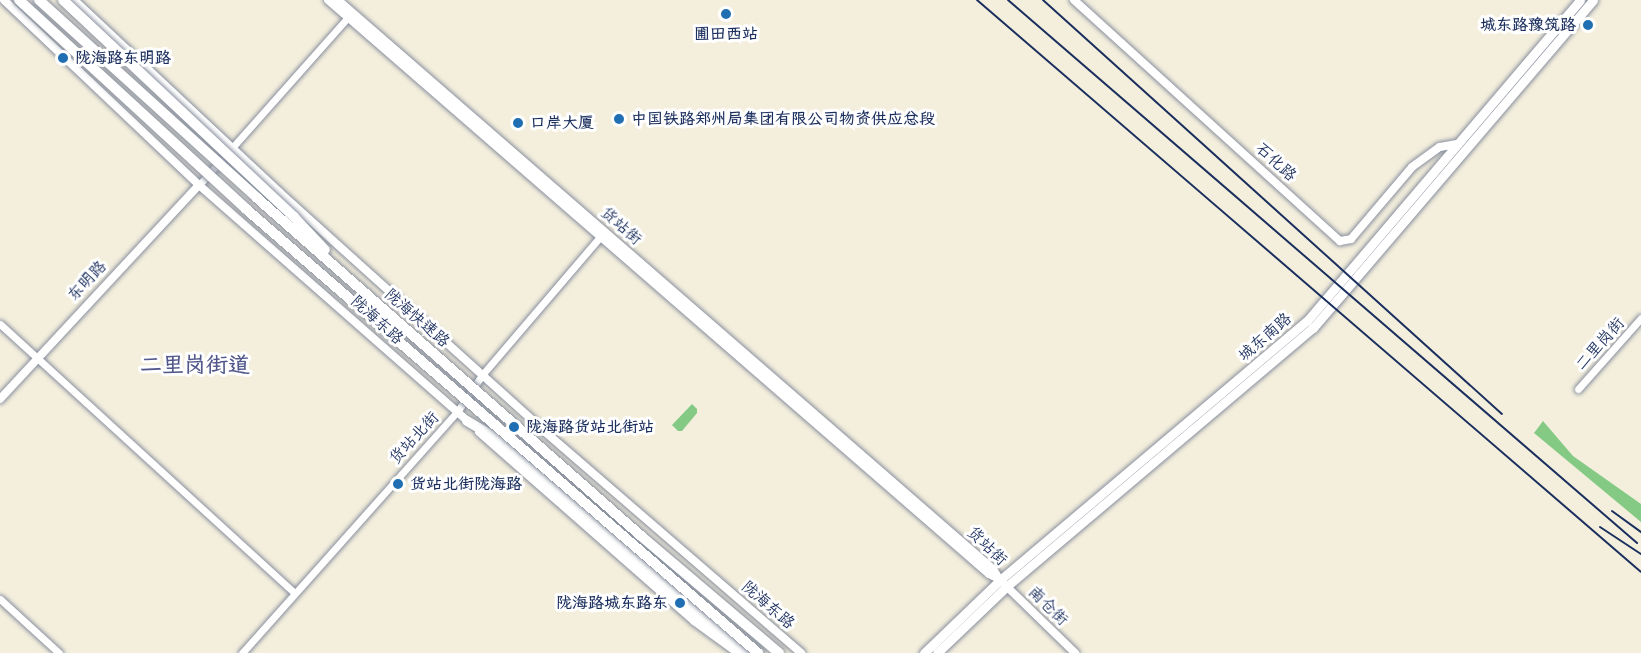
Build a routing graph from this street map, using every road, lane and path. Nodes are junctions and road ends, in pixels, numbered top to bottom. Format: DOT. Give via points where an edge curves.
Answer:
graph roads {
  1 [pos="4,0"];
  2 [pos="19,0"];
  3 [pos="39,0"];
  4 [pos="63,0"];
  5 [pos="74,0"];
  6 [pos="328,0"];
  7 [pos="338,0"];
  8 [pos="1074,0"];
  9 [pos="1580,0"];
  10 [pos="1593,0"];
  11 [pos="348,17"];
  12 [pos="1457,144"];
  13 [pos="232,147"];
  14 [pos="199,185"];
  15 [pos="600,237"];
  16 [pos="357,286"];
  17 [pos="1641,318"];
  18 [pos="0,324"];
  19 [pos="37,358"];
  20 [pos="483,375"];
  21 [pos="1578,389"];
  22 [pos="0,399"];
  23 [pos="457,412"];
  24 [pos="467,421"];
  25 [pos="1003,583"];
  26 [pos="294,592"];
  27 [pos="0,599"];
  28 [pos="59,653"];
  29 [pos="242,653"];
  30 [pos="738,653"];
  31 [pos="751,653"];
  32 [pos="758,653"];
  33 [pos="781,653"];
  34 [pos="801,653"];
  35 [pos="924,653"];
  36 [pos="938,653"];
  37 [pos="1075,653"];
  1 -- 14 [label="street, 陇海东路"];
  2 -- 32 [label="highway, 陇海快速路, bridge" via="246,209"];
  3 -- 16 [label="highway, 陇海快速路, bridge"];
  4 -- 16 [label="highway, bridge" via="294,217"];
  5 -- 13 [label="street, 陇海东路"];
  6 -- 11 [label="street, 货站街"];
  7 -- 25 [label="street, 货站街" via="993,568"];
  8 -- 12 [label="street, 石化路" via="1340,241 1351,239 1412,167 1440,147"];
  9 -- 12 [label="main road, 城东南路"];
  10 -- 25 [label="main road, 城东南路" via="1313,328"];
  11 -- 13 [label="street"];
  11 -- 15 [label="street, 货站街"];
  12 -- 25 [label="main road, 城东南路" via="1306,321"];
  13 -- 14 [label="street"];
  13 -- 20 [label="street, 陇海东路"];
  14 -- 19 [label="street, 东明路"];
  14 -- 23 [label="street, 陇海东路"];
  15 -- 20 [label="street, 货站北街"];
  15 -- 25 [label="street, 货站街"];
  16 -- 33 [label="highway, 陇海快速路, bridge"];
  17 -- 21 [label="street, 二里岗街"];
  18 -- 19 [label="street"];
  19 -- 22 [label="street, 东明路"];
  19 -- 26 [label="street"];
  20 -- 23 [label="street, 货站北街"];
  20 -- 34 [label="street, 陇海东路"];
  23 -- 24 [label="street, 陇海东路"];
  23 -- 26 [label="street, 货站北街"];
  24 -- 30 [label="street, 陇海东路" via="694,621"];
  24 -- 31 [label="highway" via="491,435 702,618"];
  25 -- 35 [label="main road, 城东南路"];
  25 -- 36 [label="main road, 城东南路"];
  25 -- 37 [label="street, 南仓街"];
  26 -- 29 [label="street, 货站北街"];
  27 -- 28 [label="street"];
}
